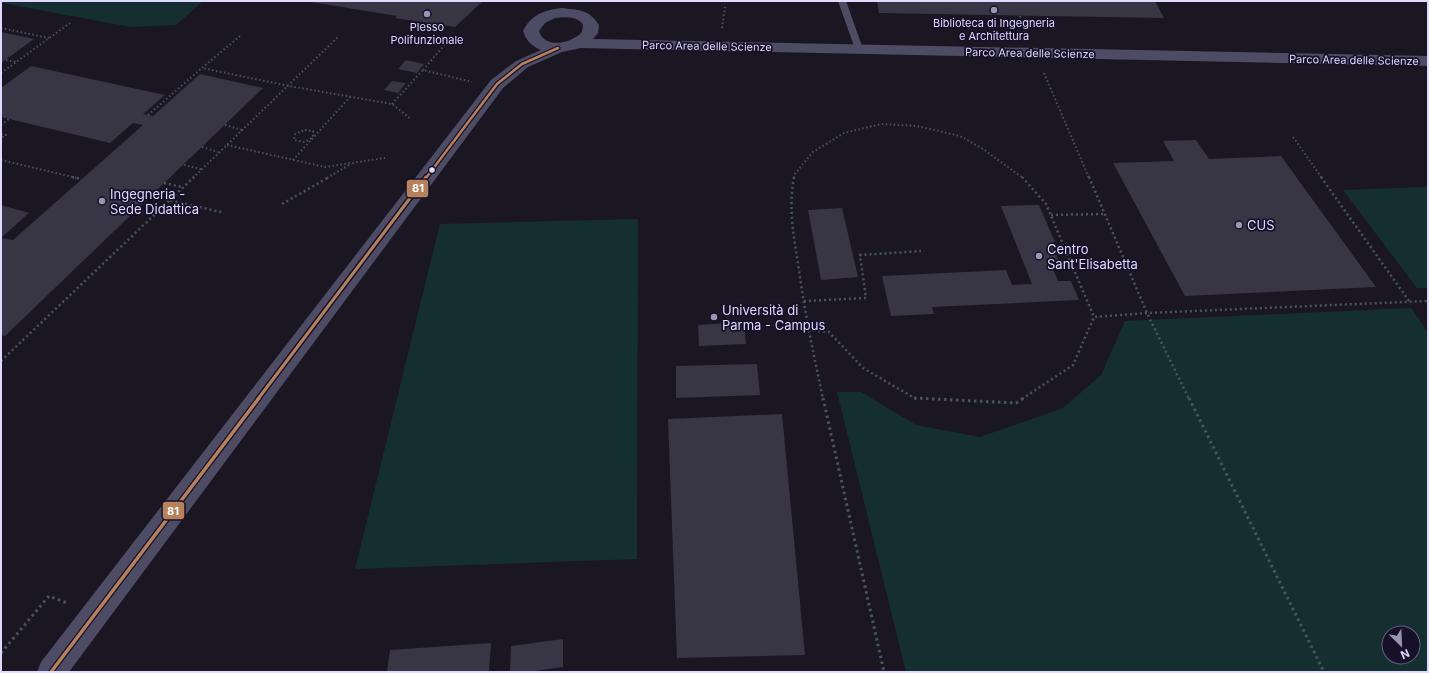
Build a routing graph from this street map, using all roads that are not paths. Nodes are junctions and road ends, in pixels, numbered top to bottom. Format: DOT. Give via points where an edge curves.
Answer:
graph roads {
  1 [pos="563,1"];
  2 [pos="842,1"];
  3 [pos="577,8"];
  4 [pos="552,14"];
  5 [pos="593,28"];
  6 [pos="536,41"];
  7 [pos="579,43"];
  8 [pos="633,45"];
  9 [pos="558,48"];
  10 [pos="859,49"];
  11 [pos="1428,61"];
  12 [pos="496,86"];
  13 [pos="51,672"];
  1 -- 4 [label="street"];
  2 -- 10 [label="lane"];
  3 -- 4 [label="street" via="570,13"];
  3 -- 5 [label="street, Parco Area delle Scienze" via="591,22"];
  4 -- 6 [label="street" via="533,26 532,36"];
  5 -- 7 [label="street" via="591,34"];
  5 -- 8 [label="street, Parco Area delle Scienze"];
  6 -- 9 [label="street"];
  6 -- 12 [label="street" via="505,67"];
  7 -- 8 [label="street, Parco Area delle Scienze"];
  7 -- 9 [label="street, Parco Area delle Scienze"];
  8 -- 10 [label="street, Parco Area delle Scienze"];
  9 -- 12 [label="street" via="522,64"];
  10 -- 11 [label="street, Parco Area delle Scienze"];
  12 -- 13 [label="street"];
}
